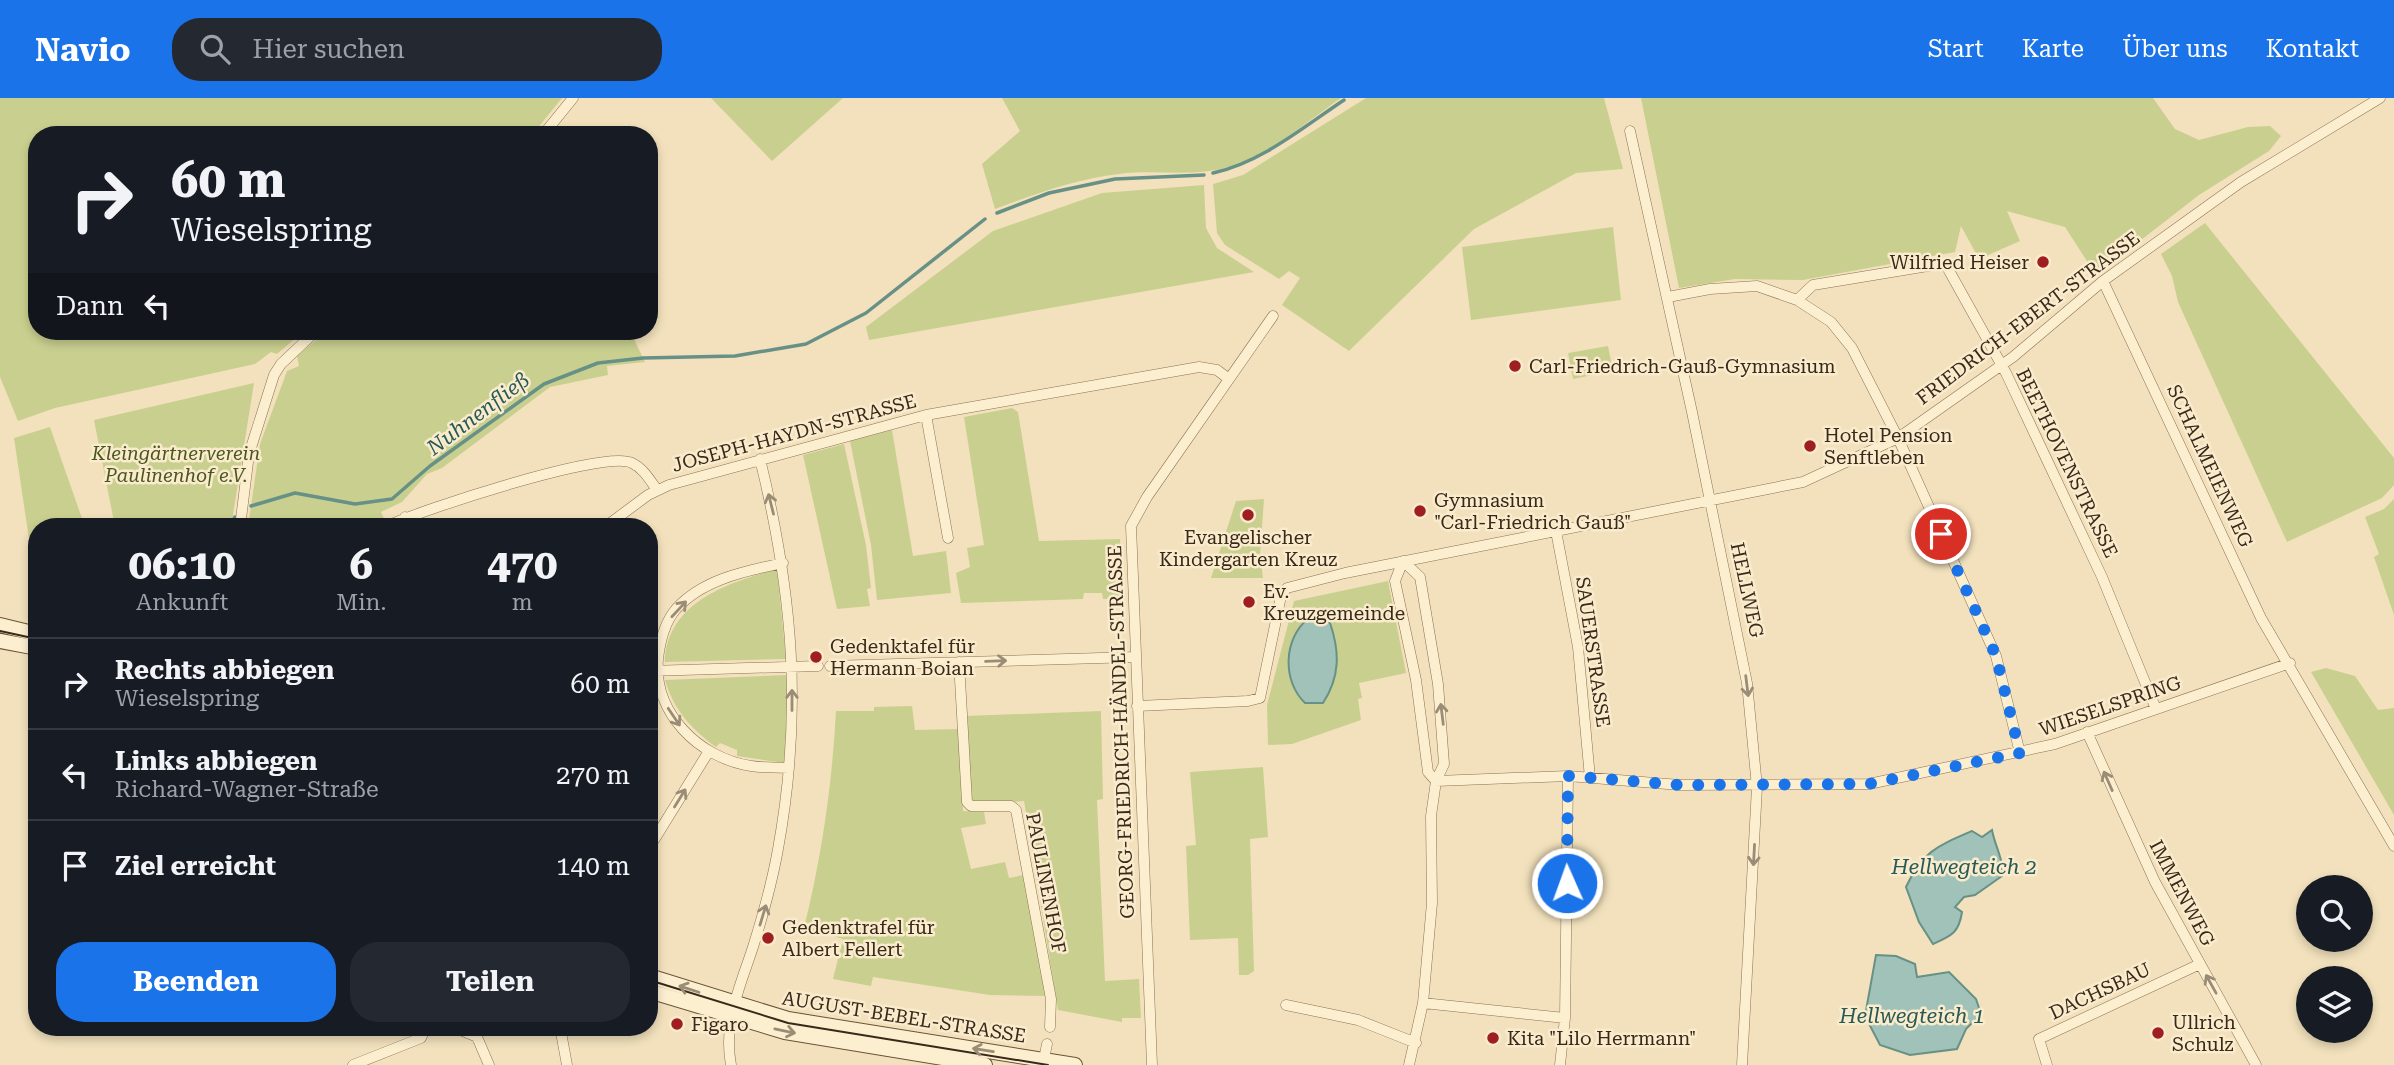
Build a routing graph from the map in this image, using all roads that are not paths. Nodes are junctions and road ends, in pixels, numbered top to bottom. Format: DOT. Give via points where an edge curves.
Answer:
graph roads {
  1 [pos="573,98"];
  2 [pos="2380,98"];
  3 [pos="550,126"];
  4 [pos="1630,131"];
  5 [pos="2103,281"];
  6 [pos="1668,297"];
  7 [pos="1797,300"];
  8 [pos="1273,316"];
  9 [pos="306,340"];
  10 [pos="2000,365"];
  11 [pos="1229,379"];
  12 [pos="926,415"];
  13 [pos="1898,438"];
  14 [pos="760,460"];
  15 [pos="657,490"];
  16 [pos="1710,499"];
  17 [pos="241,518"];
  18 [pos="418,518"];
  19 [pos="618,518"];
  20 [pos="1556,531"];
  21 [pos="947,538"];
  22 [pos="1403,561"];
  23 [pos="783,563"];
  24 [pos="0,625"];
  25 [pos="28,632"];
  26 [pos="0,641"];
  27 [pos="28,646"];
  28 [pos="658,648"];
  29 [pos="1135,657"];
  30 [pos="959,662"];
  31 [pos="2290,663"];
  32 [pos="818,666"];
  33 [pos="830,666"];
  34 [pos="793,667"];
  35 [pos="658,671"];
  36 [pos="658,685"];
  37 [pos="1137,706"];
  38 [pos="2156,709"];
  39 [pos="2087,732"];
  40 [pos="709,751"];
  41 [pos="2020,753"];
  42 [pos="789,768"];
  43 [pos="1568,776"];
  44 [pos="1590,778"];
  45 [pos="1436,781"];
  46 [pos="1757,787"];
  47 [pos="658,834"];
  48 [pos="2394,846"];
  49 [pos="2200,964"];
  50 [pos="658,980"];
  51 [pos="658,992"];
  52 [pos="1423,1003"];
  53 [pos="1286,1005"];
  54 [pos="732,1010"];
  55 [pos="1565,1018"];
  56 [pos="1050,1027"];
  57 [pos="422,1036"];
  58 [pos="475,1036"];
  59 [pos="562,1036"];
  60 [pos="1416,1043"];
  61 [pos="1046,1044"];
  62 [pos="1044,1062"];
  63 [pos="353,1065"];
  64 [pos="489,1065"];
  65 [pos="567,1065"];
  66 [pos="731,1065"];
  67 [pos="985,1065"];
  68 [pos="1074,1065"];
  69 [pos="1152,1065"];
  70 [pos="1409,1065"];
  71 [pos="1560,1065"];
  72 [pos="1742,1065"];
  73 [pos="2047,1065"];
  74 [pos="2256,1065"];
  1 -- 3 [label="street"];
  2 -- 5 [label="street, FRIEDRICH-EBERT-STRASSE" via="2241,182"];
  4 -- 6 [label="street, HELLWEG"];
  5 -- 10 [label="street, FRIEDRICH-EBERT-STRASSE"];
  5 -- 31 [label="street, SCHALMEIENWEG" via="2261,618"];
  6 -- 7 [label="street" via="1757,286"];
  6 -- 16 [label="street, HELLWEG"];
  7 -- 10 [label="street, BEETHOVENSTRASSE" via="1813,285 1940,264 1947,267"];
  7 -- 13 [label="street" via="1831,321 1852,348"];
  8 -- 11 [label="street, GEORG-FRIEDRICH-HÄNDEL-STRASSE"];
  9 -- 17 [label="street" via="274,374 249,454"];
  10 -- 13 [label="street, FRIEDRICH-EBERT-STRASSE"];
  10 -- 38 [label="street, BEETHOVENSTRASSE" via="2102,577"];
  11 -- 12 [label="street, JOSEPH-HAYDN-STRASSE" via="1217,370 1199,367"];
  11 -- 29 [label="street, GEORG-FRIEDRICH-HÄNDEL-STRASSE" via="1134,516 1130,537"];
  12 -- 14 [label="street, JOSEPH-HAYDN-STRASSE"];
  12 -- 21 [label="street"];
  13 -- 16 [label="street, FRIEDRICH-EBERT-STRASSE" via="1803,482"];
  13 -- 41 [label="street" via="1996,656"];
  14 -- 15 [label="street, JOSEPH-HAYDN-STRASSE"];
  23 -- 14 [label="street, one-way"];
  15 -- 18 [label="street, JOSEPH-HAYDN-STRASSE" via="631,463 614,459 514,483"];
  15 -- 19 [label="street"];
  16 -- 20 [label="street, FRIEDRICH-EBERT-STRASSE"];
  16 -- 46 [label="street, HELLWEG, one-way" via="1745,673"];
  20 -- 22 [label="street, FRIEDRICH-EBERT-STRASSE"];
  20 -- 44 [label="street, SAUERSTRASSE" via="1578,647"];
  22 -- 37 [label="street, FRIEDRICH-EBERT-STRASSE" via="1287,588 1281,596 1260,698"];
  22 -- 45 [label="street" via="1395,581 1416,680 1428,772"];
  45 -- 22 [label="street, one-way" via="1444,764 1437,672 1420,578"];
  28 -- 23 [label="street, one-way" via="676,609 702,588"];
  23 -- 34 [label="street"];
  24 -- 25 [label="street"];
  26 -- 27 [label="street"];
  30 -- 29 [label="street, one-way"];
  29 -- 37 [label="street, GEORG-FRIEDRICH-HÄNDEL-STRASSE"];
  30 -- 33 [label="street"];
  30 -- 56 [label="street, PAULINENHOF" via="967,802 1016,810 1051,999"];
  31 -- 38 [label="street, WIESELSPRING"];
  31 -- 48 [label="street, SCHALMEIENWEG"];
  32 -- 34 [label="street"];
  34 -- 35 [label="street"];
  42 -- 34 [label="street, one-way"];
  36 -- 40 [label="street, one-way" via="673,717"];
  37 -- 69 [label="street, GEORG-FRIEDRICH-HÄNDEL-STRASSE"];
  38 -- 39 [label="street, WIESELSPRING"];
  39 -- 41 [label="street, WIESELSPRING"];
  49 -- 39 [label="street, IMMENWEG, one-way" via="2155,882"];
  40 -- 42 [label="street" via="751,766"];
  47 -- 40 [label="street, one-way"];
  41 -- 46 [label="street, WIESELSPRING" via="1869,784"];
  54 -- 42 [label="street, one-way" via="766,905"];
  43 -- 44 [label="street, WIESELSPRING"];
  43 -- 45 [label="street, WIESELSPRING"];
  43 -- 55 [label="street"];
  44 -- 46 [label="street, WIESELSPRING"];
  45 -- 52 [label="street"];
  46 -- 72 [label="street, HELLWEG, one-way"];
  49 -- 73 [label="street, DACHSBAU" via="2039,1039"];
  74 -- 49 [label="street, IMMENWEG, one-way"];
  54 -- 50 [label="street, AUGUST-BEBEL-STRASSE, one-way"];
  51 -- 54 [label="street, AUGUST-BEBEL-STRASSE"];
  52 -- 55 [label="street"];
  52 -- 60 [label="street"];
  53 -- 60 [label="street" via="1357,1020"];
  62 -- 54 [label="street, AUGUST-BEBEL-STRASSE, one-way"];
  54 -- 66 [label="street" via="727,1046"];
  54 -- 67 [label="street, AUGUST-BEBEL-STRASSE, one-way" via="785,1032"];
  55 -- 71 [label="street"];
  57 -- 63 [label="street"];
  58 -- 64 [label="street"];
  59 -- 65 [label="street"];
  60 -- 70 [label="street"];
  61 -- 62 [label="street"];
  62 -- 68 [label="street, AUGUST-BEBEL-STRASSE"];
}
